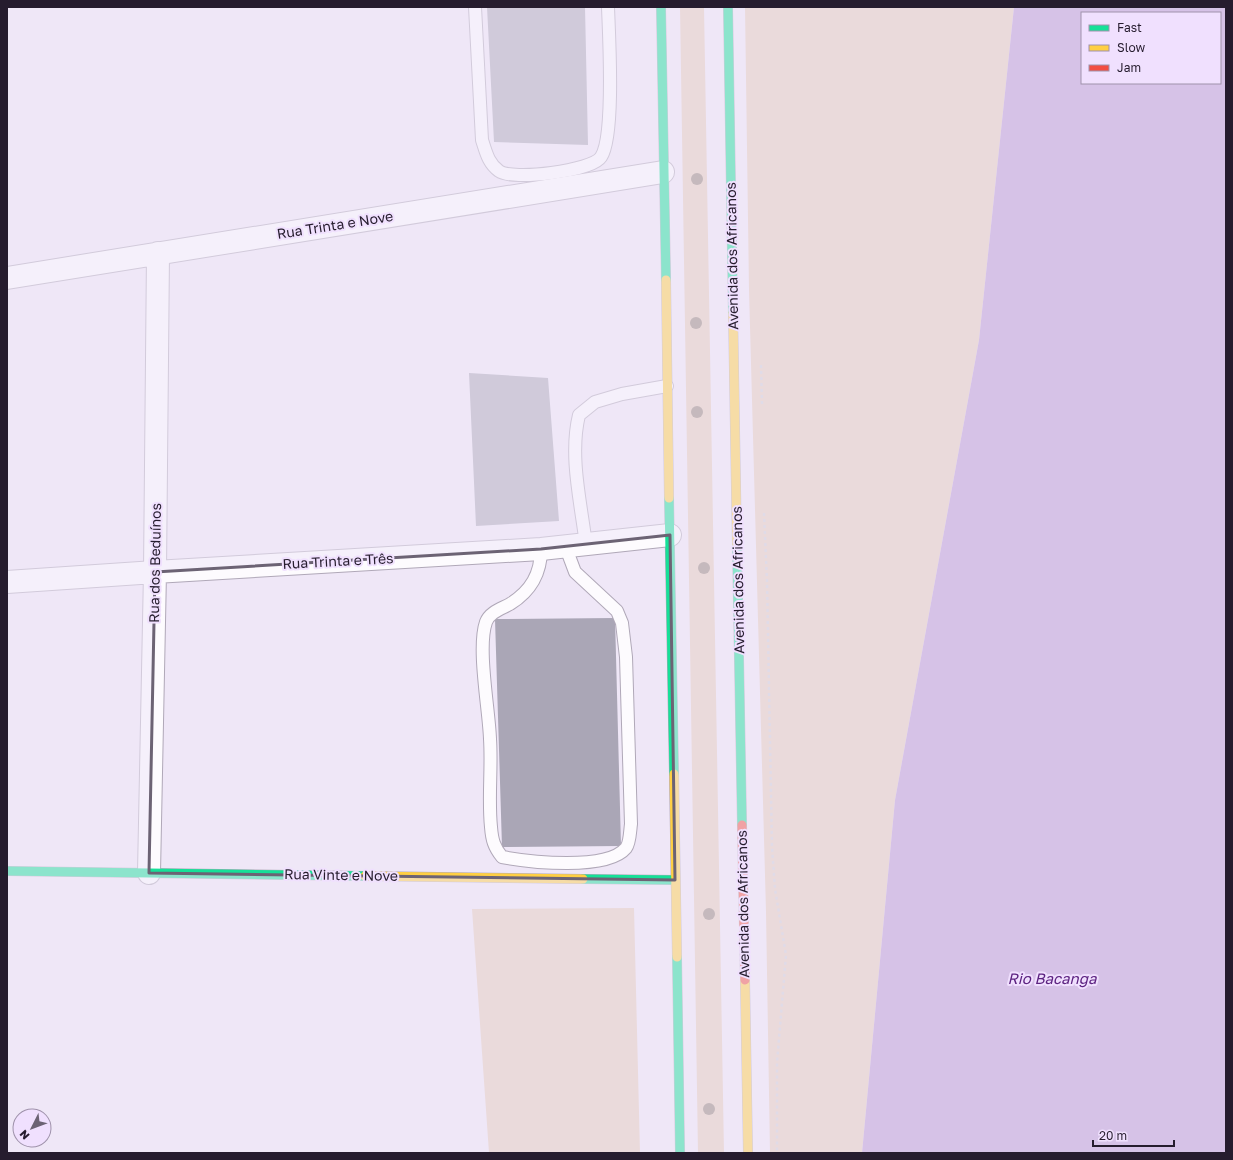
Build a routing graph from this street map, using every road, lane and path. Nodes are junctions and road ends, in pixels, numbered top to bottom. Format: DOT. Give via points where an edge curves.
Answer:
graph roads {
  1 [pos="475,7"];
  2 [pos="608,7"];
  3 [pos="661,7"];
  4 [pos="728,7"];
  5 [pos="664,172"];
  6 [pos="158,253"];
  7 [pos="7,278"];
  8 [pos="761,362"];
  9 [pos="667,386"];
  10 [pos="762,408"];
  11 [pos="764,507"];
  12 [pos="670,535"];
  13 [pos="576,546"];
  14 [pos="541,549"];
  15 [pos="155,572"];
  16 [pos="7,582"];
  17 [pos="7,871"];
  18 [pos="149,872"];
  19 [pos="675,880"];
  20 [pos="680,1153"];
  21 [pos="748,1153"];
  22 [pos="777,1153"];
  1 -- 2 [label="lane" via="482,140 488,160 500,172 520,176 588,166 600,159 606,144 609,119"];
  3 -- 5 [label="main road"];
  4 -- 21 [label="main road, Avenida dos Africanos"];
  5 -- 6 [label="street, Rua Trinta e Nove"];
  5 -- 9 [label="main road"];
  6 -- 7 [label="street, Rua Trinta e Nove"];
  6 -- 15 [label="street, Rua dos Beduínos"];
  8 -- 10 [label="path"];
  9 -- 12 [label="main road"];
  9 -- 13 [label="lane" via="595,402 579,415 575,432"];
  11 -- 22 [label="path" via="768,582 772,847 775,889 786,955 777,1062"];
  12 -- 13 [label="street, Rua Trinta e Três"];
  12 -- 19 [label="main road"];
  13 -- 14 [label="street, Rua Trinta e Três"];
  13 -- 14 [label="lane" via="575,572 617,611 622,623 626,658 631,824 628,846 620,854 606,859 556,864 502,857 494,848 491,827 490,739 482,645 486,621 495,611 526,592 534,580 541,564"];
  14 -- 15 [label="street, Rua Trinta e Três"];
  15 -- 16 [label="street, Rua Trinta e Três"];
  15 -- 18 [label="street, Rua dos Beduínos"];
  17 -- 18 [label="main road, Rua Vinte e Nove"];
  18 -- 19 [label="main road, Rua Vinte e Nove"];
  19 -- 20 [label="main road"];
}
